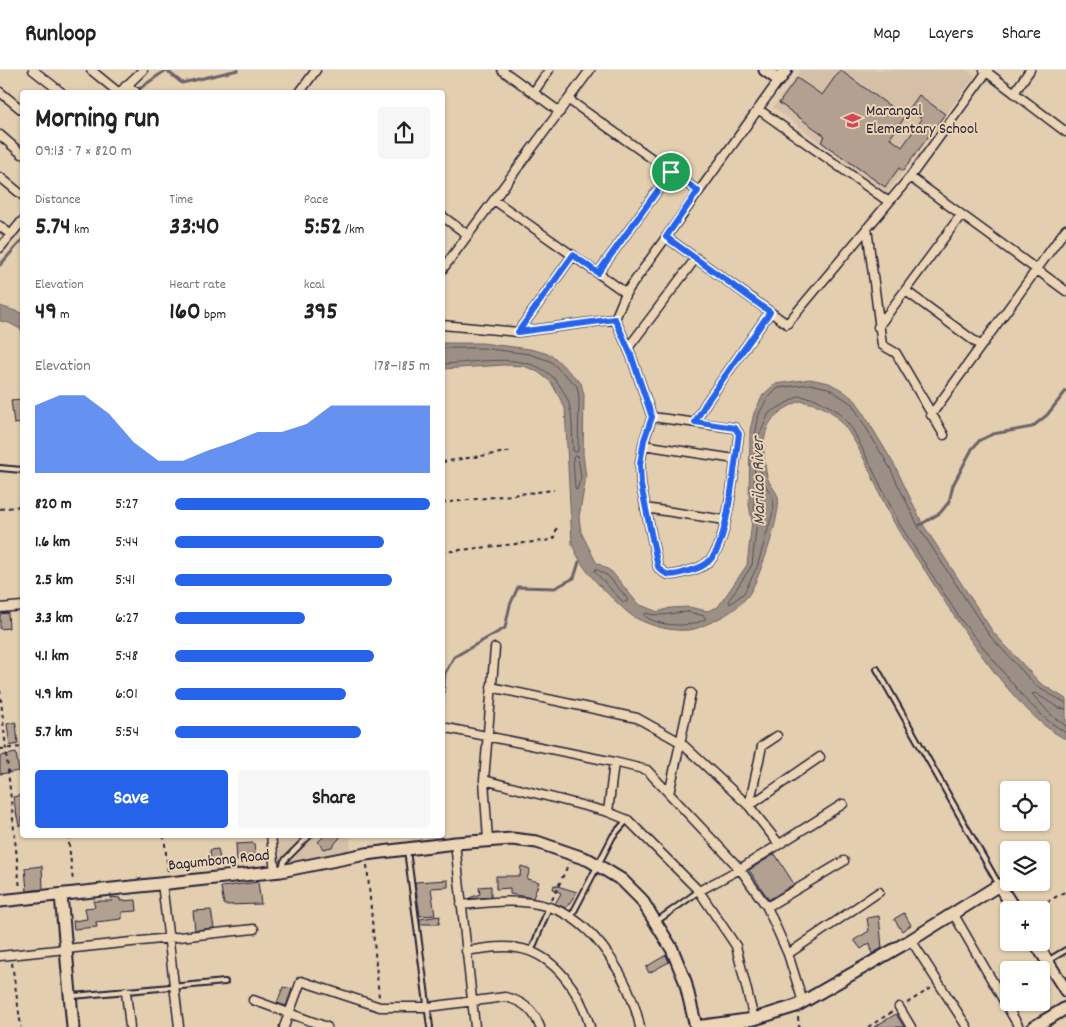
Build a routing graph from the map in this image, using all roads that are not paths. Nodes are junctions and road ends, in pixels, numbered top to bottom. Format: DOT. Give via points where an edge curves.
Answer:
graph roads {
  1 [pos="33,70"];
  2 [pos="91,70"];
  3 [pos="143,70"];
  4 [pos="316,70"];
  5 [pos="502,70"];
  6 [pos="550,70"];
  7 [pos="590,70"];
  8 [pos="765,70"];
  9 [pos="786,70"];
  10 [pos="986,70"];
  11 [pos="1030,70"];
  12 [pos="779,80"];
  13 [pos="126,85"];
  14 [pos="58,90"];
  15 [pos="116,90"];
  16 [pos="121,90"];
  17 [pos="133,90"];
  18 [pos="301,90"];
  19 [pos="0,92"];
  20 [pos="533,93"];
  21 [pos="1014,93"];
  22 [pos="569,100"];
  23 [pos="20,108"];
  24 [pos="758,109"];
  25 [pos="560,112"];
  26 [pos="1066,132"];
  27 [pos="0,135"];
  28 [pos="20,152"];
  29 [pos="671,172"];
  30 [pos="0,177"];
  31 [pos="910,177"];
  32 [pos="698,191"];
  33 [pos="20,193"];
  34 [pos="494,200"];
  35 [pos="889,202"];
  36 [pos="961,215"];
  37 [pos="445,218"];
  38 [pos="20,224"];
  39 [pos="0,226"];
  40 [pos="867,228"];
  41 [pos="1066,229"];
  42 [pos="11,235"];
  43 [pos="468,235"];
  44 [pos="666,237"];
  45 [pos="0,248"];
  46 [pos="573,255"];
  47 [pos="696,258"];
  48 [pos="445,266"];
  49 [pos="1036,270"];
  50 [pos="598,273"];
  51 [pos="906,291"];
  52 [pos="1066,291"];
  53 [pos="626,293"];
  54 [pos="770,312"];
  55 [pos="615,319"];
  56 [pos="445,325"];
  57 [pos="878,327"];
  58 [pos="518,332"];
  59 [pos="981,346"];
  60 [pos="628,348"];
  61 [pos="931,415"];
  62 [pos="652,417"];
  63 [pos="695,422"];
  64 [pos="944,435"];
  65 [pos="643,445"];
  66 [pos="736,459"];
  67 [pos="0,468"];
  68 [pos="20,470"];
  69 [pos="645,508"];
  70 [pos="725,520"];
  71 [pos="20,606"];
  72 [pos="0,608"];
  73 [pos="495,648"];
  74 [pos="877,669"];
  75 [pos="492,687"];
  76 [pos="691,693"];
  77 [pos="445,728"];
  78 [pos="488,735"];
  79 [pos="777,736"];
  80 [pos="680,742"];
  81 [pos="820,757"];
  82 [pos="614,762"];
  83 [pos="484,780"];
  84 [pos="669,794"];
  85 [pos="843,804"];
  86 [pos="749,806"];
  87 [pos="608,812"];
  88 [pos="628,820"];
  89 [pos="272,838"];
  90 [pos="307,838"];
  91 [pos="488,840"];
  92 [pos="455,843"];
  93 [pos="779,844"];
  94 [pos="407,848"];
  95 [pos="844,860"];
  96 [pos="598,865"];
  97 [pos="740,869"];
  98 [pos="278,872"];
  99 [pos="166,883"];
  100 [pos="999,885"];
  101 [pos="699,891"];
  102 [pos="879,892"];
  103 [pos="61,895"];
  104 [pos="0,901"];
  105 [pos="1009,901"];
  106 [pos="461,904"];
  107 [pos="549,907"];
  108 [pos="767,908"];
  109 [pos="954,913"];
  110 [pos="571,918"];
  111 [pos="657,920"];
  112 [pos="254,929"];
  113 [pos="169,939"];
  114 [pos="911,940"];
  115 [pos="66,949"];
  116 [pos="1066,950"];
  117 [pos="466,951"];
  118 [pos="1041,951"];
  119 [pos="532,952"];
  120 [pos="788,954"];
  121 [pos="0,956"];
  122 [pos="1047,961"];
  123 [pos="1050,966"];
  124 [pos="225,982"];
  125 [pos="174,987"];
  126 [pos="1066,991"];
  127 [pos="126,992"];
  128 [pos="71,997"];
  129 [pos="252,1000"];
  130 [pos="472,1001"];
  131 [pos="803,1002"];
  132 [pos="428,1007"];
  133 [pos="900,1007"];
  134 [pos="1066,1008"];
  135 [pos="289,1013"];
  136 [pos="754,1019"];
  137 [pos="73,1027"];
  138 [pos="130,1027"];
  139 [pos="179,1027"];
  140 [pos="284,1027"];
  141 [pos="328,1027"];
  142 [pos="430,1027"];
  143 [pos="475,1027"];
  144 [pos="540,1027"];
  145 [pos="590,1027"];
  146 [pos="640,1027"];
  147 [pos="696,1027"];
  148 [pos="911,1027"];
  149 [pos="967,1027"];
  150 [pos="1019,1027"];
  151 [pos="1034,1027"];
  1 -- 14 [label="street"];
  2 -- 15 [label="street"];
  3 -- 13 [label="street"];
  4 -- 18 [label="street"];
  5 -- 20 [label="street"];
  6 -- 20 [label="street"];
  7 -- 22 [label="street"];
  8 -- 12 [label="street"];
  9 -- 12 [label="street"];
  10 -- 21 [label="street"];
  10 -- 31 [label="street"];
  11 -- 21 [label="street"];
  12 -- 24 [label="street"];
  13 -- 16 [label="street"];
  13 -- 17 [label="street"];
  19 -- 23 [label="street"];
  20 -- 25 [label="street"];
  21 -- 26 [label="street"];
  22 -- 25 [label="street"];
  22 -- 29 [label="street"];
  24 -- 32 [label="street"];
  24 -- 35 [label="street"];
  25 -- 34 [label="street"];
  27 -- 28 [label="street"];
  29 -- 32 [label="street"];
  29 -- 50 [label="street"];
  30 -- 33 [label="street"];
  31 -- 35 [label="street"];
  31 -- 36 [label="street"];
  32 -- 44 [label="street"];
  34 -- 43 [label="street"];
  34 -- 46 [label="street"];
  35 -- 40 [label="street"];
  36 -- 49 [label="street"];
  36 -- 51 [label="street"];
  37 -- 43 [label="street"];
  38 -- 42 [label="street"];
  39 -- 42 [label="street"];
  40 -- 54 [label="street" via="787,324"];
  40 -- 57 [label="street"];
  41 -- 49 [label="street"];
  42 -- 45 [label="street"];
  43 -- 48 [label="street"];
  44 -- 47 [label="street"];
  44 -- 53 [label="street"];
  46 -- 50 [label="street"];
  46 -- 58 [label="street"];
  47 -- 54 [label="street"];
  47 -- 60 [label="street"];
  49 -- 52 [label="street"];
  49 -- 59 [label="street"];
  50 -- 53 [label="street"];
  51 -- 57 [label="street"];
  51 -- 59 [label="street"];
  53 -- 55 [label="street"];
  54 -- 63 [label="street"];
  55 -- 58 [label="street"];
  55 -- 60 [label="street"];
  56 -- 58 [label="street"];
  57 -- 61 [label="street" via="882,345 896,353"];
  59 -- 61 [label="street"];
  60 -- 62 [label="street"];
  61 -- 64 [label="street"];
  62 -- 63 [label="street"];
  62 -- 65 [label="street"];
  63 -- 66 [label="street" via="735,428 739,434"];
  65 -- 66 [label="street"];
  65 -- 69 [label="street" via="640,464"];
  66 -- 70 [label="street"];
  67 -- 68 [label="lane"];
  69 -- 70 [label="street"];
  69 -- 70 [label="street" via="658,567 670,576 701,568 714,555"];
  71 -- 72 [label="street"];
  73 -- 75 [label="street"];
  74 -- 100 [label="lane"];
  75 -- 78 [label="street"];
  75 -- 80 [label="street" via="637,718"];
  76 -- 80 [label="street"];
  77 -- 78 [label="street"];
  78 -- 82 [label="street"];
  78 -- 83 [label="street"];
  79 -- 86 [label="street" via="762,746"];
  80 -- 84 [label="street"];
  80 -- 86 [label="street"];
  81 -- 86 [label="street"];
  82 -- 84 [label="street" via="647,770"];
  82 -- 87 [label="street"];
  83 -- 87 [label="street"];
  83 -- 91 [label="street"];
  84 -- 97 [label="street"];
  85 -- 93 [label="street"];
  86 -- 93 [label="street"];
  87 -- 88 [label="street"];
  88 -- 96 [label="lane" via="614,836"];
  88 -- 101 [label="street"];
  89 -- 98 [label="street"];
  90 -- 98 [label="lane"];
  91 -- 92 [label="street, Bagumbong Road"];
  91 -- 96 [label="street, Bagumbong Road" via="524,840 573,853"];
  92 -- 94 [label="street, Bagumbong Road"];
  92 -- 106 [label="street"];
  93 -- 97 [label="street"];
  94 -- 98 [label="street, Bagumbong Road"];
  94 -- 132 [label="lane"];
  95 -- 108 [label="street"];
  96 -- 110 [label="lane"];
  96 -- 111 [label="street, Bagumbong Road" via="632,889"];
  97 -- 101 [label="street"];
  97 -- 108 [label="street"];
  98 -- 99 [label="street, Bagumbong Road"];
  99 -- 103 [label="street, Bagumbong Road"];
  99 -- 113 [label="street"];
  100 -- 105 [label="street"];
  100 -- 109 [label="street"];
  101 -- 111 [label="lane"];
  101 -- 136 [label="street" via="736,946"];
  102 -- 120 [label="street"];
  103 -- 104 [label="street, Bagumbong Road"];
  103 -- 115 [label="street"];
  106 -- 107 [label="street" via="499,901"];
  106 -- 117 [label="street"];
  107 -- 110 [label="street"];
  107 -- 119 [label="lane"];
  108 -- 120 [label="street"];
  109 -- 114 [label="street"];
  109 -- 150 [label="street"];
  110 -- 146 [label="street" via="616,966 636,1008"];
  111 -- 147 [label="street, Bagumbong Road" via="679,965"];
  112 -- 113 [label="street"];
  113 -- 115 [label="street"];
  113 -- 125 [label="street"];
  114 -- 131 [label="street"];
  114 -- 149 [label="street"];
  115 -- 121 [label="street"];
  115 -- 128 [label="street"];
  116 -- 122 [label="lane"];
  117 -- 119 [label="street" via="501,947"];
  117 -- 130 [label="street"];
  118 -- 122 [label="street"];
  119 -- 145 [label="street" via="544,958 569,982 583,1006"];
  120 -- 131 [label="street"];
  123 -- 126 [label="street"];
  124 -- 125 [label="lane"];
  125 -- 127 [label="lane"];
  125 -- 139 [label="street"];
  127 -- 128 [label="lane"];
  127 -- 138 [label="street"];
  128 -- 137 [label="street"];
  129 -- 135 [label="street"];
  130 -- 132 [label="street"];
  130 -- 143 [label="street"];
  130 -- 144 [label="street" via="505,997 517,1000 528,1007"];
  131 -- 136 [label="street"];
  132 -- 135 [label="street" via="380,1007 301,981"];
  132 -- 142 [label="lane"];
  133 -- 148 [label="street"];
  134 -- 151 [label="street"];
  135 -- 140 [label="street"];
  135 -- 141 [label="street"];
  136 -- 147 [label="street"];
}
